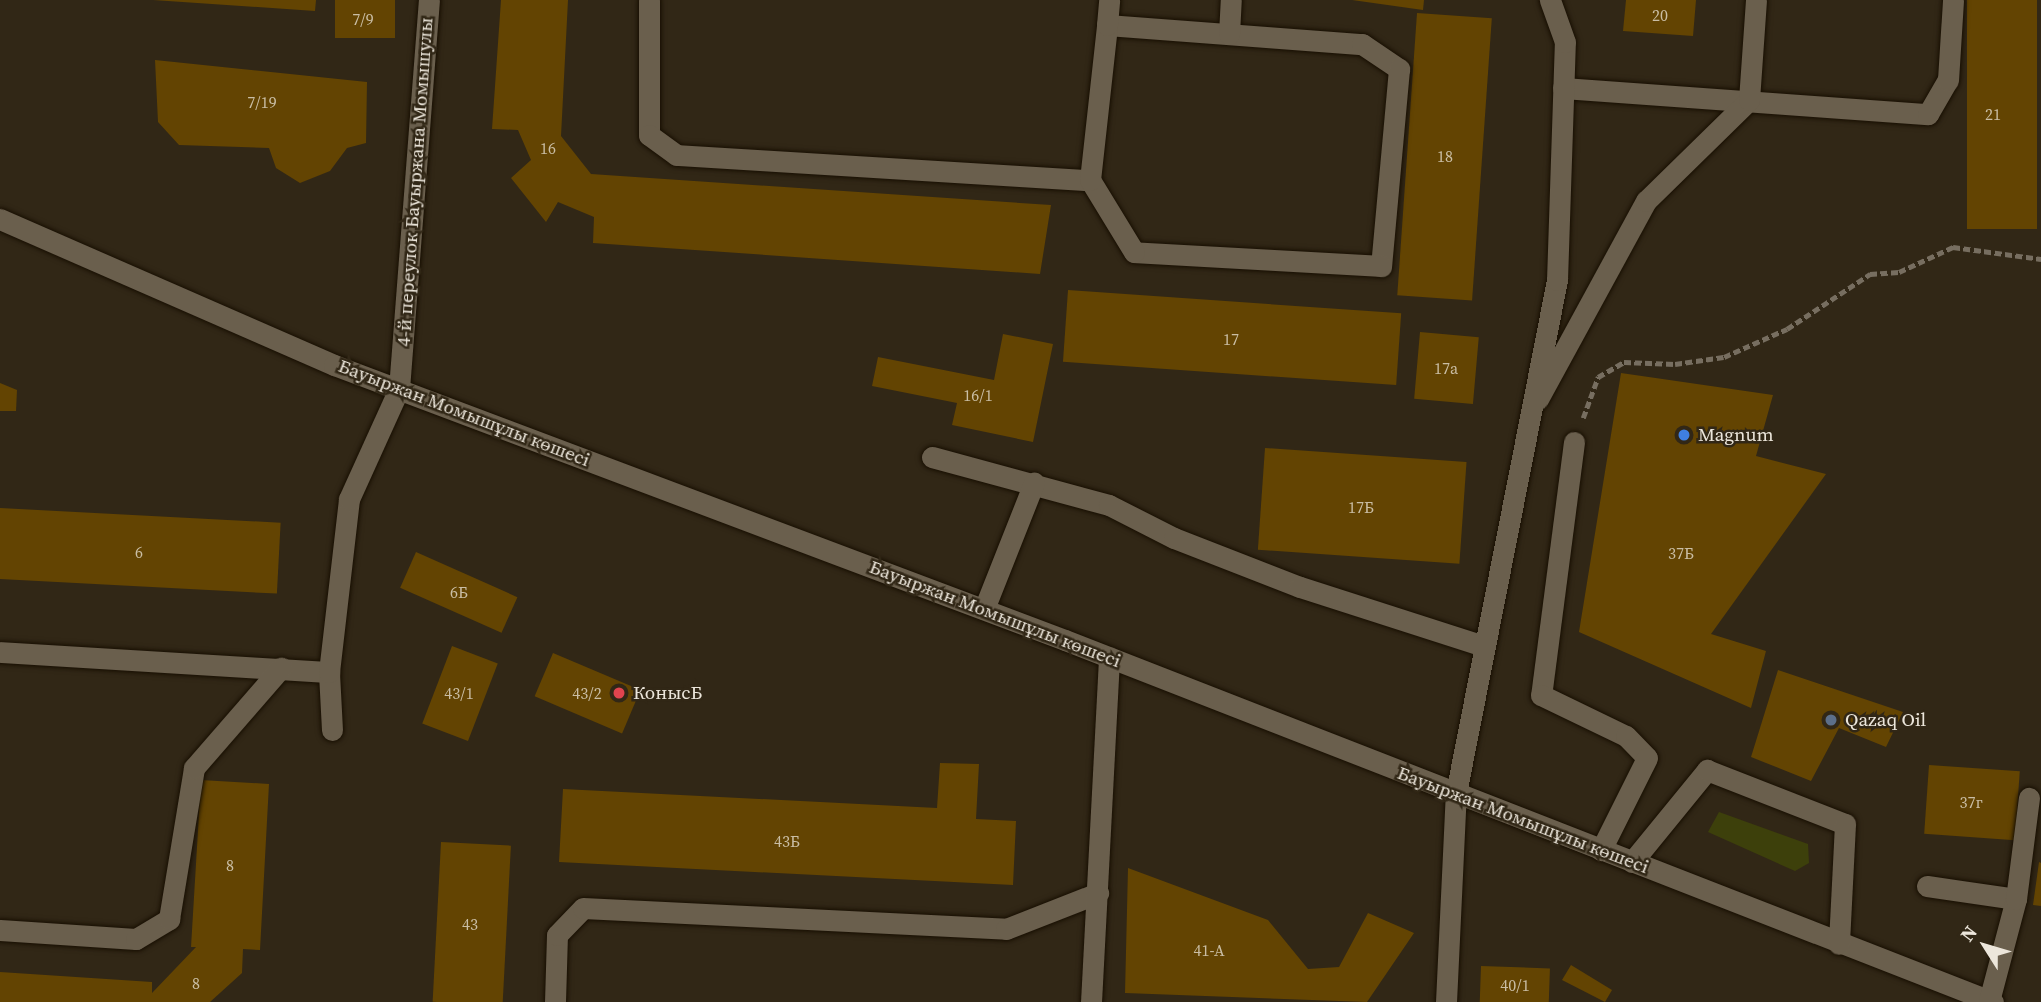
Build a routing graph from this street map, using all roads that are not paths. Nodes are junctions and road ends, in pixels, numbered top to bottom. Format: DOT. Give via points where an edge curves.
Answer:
graph roads {
  1 [pos="429,0"];
  2 [pos="649,0"];
  3 [pos="1109,0"];
  4 [pos="1231,0"];
  5 [pos="1550,0"];
  6 [pos="1756,0"];
  7 [pos="1953,0"];
  8 [pos="1107,25"];
  9 [pos="1229,34"];
  10 [pos="1563,88"];
  11 [pos="1749,100"];
  12 [pos="1090,180"];
  13 [pos="0,219"];
  14 [pos="399,389"];
  15 [pos="1527,419"];
  16 [pos="1574,442"];
  17 [pos="932,457"];
  18 [pos="1034,483"];
  19 [pos="984,609"];
  20 [pos="1484,646"];
  21 [pos="0,652"];
  22 [pos="1109,657"];
  23 [pos="281,668"];
  24 [pos="329,671"];
  25 [pos="332,730"];
  26 [pos="1456,793"];
  27 [pos="2029,798"];
  28 [pos="1601,850"];
  29 [pos="1632,862"];
  30 [pos="1927,886"];
  31 [pos="1098,893"];
  32 [pos="2016,899"];
  33 [pos="0,930"];
  34 [pos="1839,944"];
  35 [pos="1991,1001"];
  36 [pos="555,1002"];
  37 [pos="1091,1002"];
  38 [pos="1446,1002"];
  1 -- 14 [label="street, 4-й переулок Бауыржана Момышулы"];
  2 -- 12 [label="street" via="649,135 677,155"];
  3 -- 8 [label="street"];
  4 -- 9 [label="street"];
  5 -- 10 [label="street" via="1565,42"];
  6 -- 11 [label="street"];
  7 -- 11 [label="street" via="1948,80 1928,114"];
  8 -- 9 [label="street"];
  8 -- 12 [label="street"];
  9 -- 12 [label="street" via="1362,44 1399,69 1381,266 1134,252"];
  10 -- 11 [label="street"];
  10 -- 15 [label="street" via="1557,280"];
  11 -- 15 [label="street" via="1646,201"];
  13 -- 14 [label="street, Бауыржан Момышұлы көшесі"];
  14 -- 19 [label="street, Бауыржан Момышұлы көшесі"];
  14 -- 24 [label="street, 4-й переулок Бауыржана Момышулы" via="349,499"];
  15 -- 20 [label="street"];
  16 -- 28 [label="street" via="1541,695 1626,736 1647,758"];
  17 -- 18 [label="street"];
  18 -- 19 [label="street"];
  18 -- 20 [label="street" via="1109,505 1174,538 1300,587"];
  19 -- 22 [label="street, Бауыржан Момышұлы көшесі"];
  20 -- 26 [label="street"];
  21 -- 23 [label="street"];
  22 -- 26 [label="street, Бауыржан Момышұлы көшесі"];
  22 -- 31 [label="street"];
  23 -- 24 [label="street"];
  23 -- 33 [label="street" via="194,768 169,919 136,939"];
  24 -- 25 [label="street, 4-й переулок Бауыржана Момышулы"];
  26 -- 28 [label="street, Бауыржан Момышұлы көшесі"];
  26 -- 38 [label="street"];
  27 -- 32 [label="street"];
  28 -- 29 [label="street, Бауыржан Момышұлы көшесі"];
  29 -- 34 [label="street, Бауыржан Момышұлы көшесі"];
  29 -- 34 [label="street" via="1707,770 1844,824"];
  30 -- 32 [label="street"];
  31 -- 36 [label="street" via="1006,929 583,908 557,935"];
  31 -- 37 [label="street"];
  32 -- 35 [label="street"];
  34 -- 35 [label="street, Бауыржан Момышұлы көшесі"];
}
